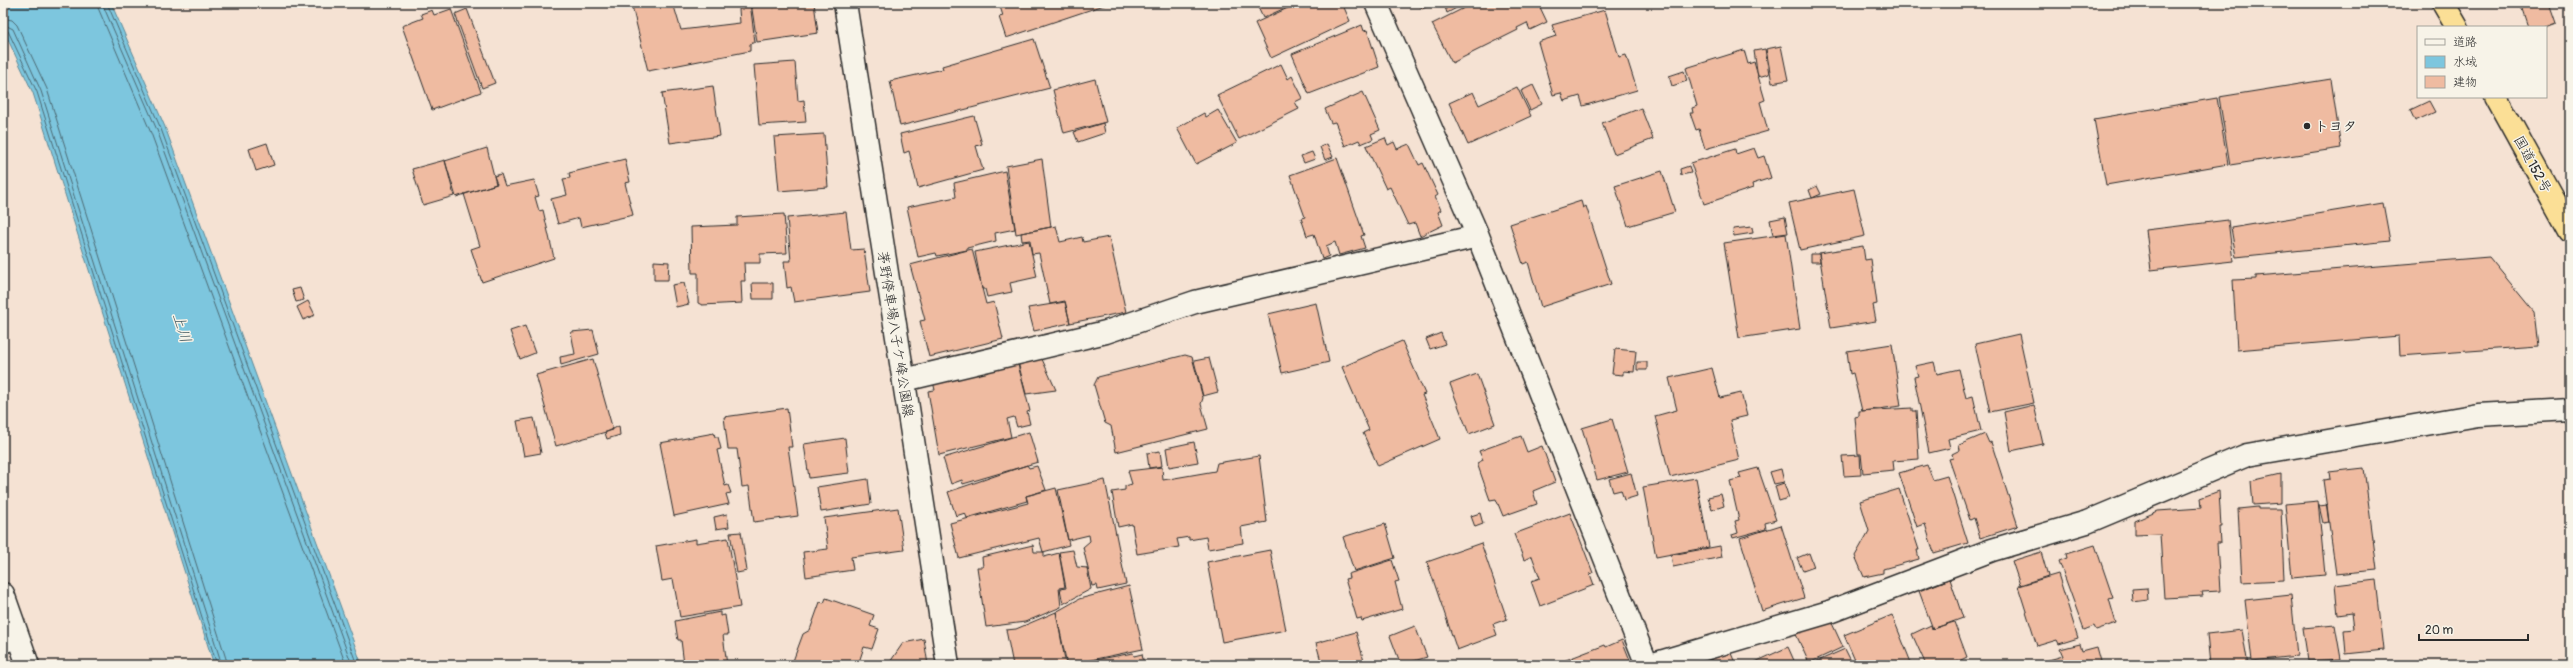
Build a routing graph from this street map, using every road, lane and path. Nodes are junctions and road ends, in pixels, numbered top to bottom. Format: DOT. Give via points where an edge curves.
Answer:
graph roads {
  1 [pos="845,3"];
  2 [pos="1376,3"];
  3 [pos="2444,3"];
  4 [pos="2456,26"];
  5 [pos="2497,98"];
  6 [pos="2570,231"];
  7 [pos="1478,236"];
  8 [pos="904,380"];
  9 [pos="2570,410"];
  10 [pos="3,594"];
  11 [pos="11,642"];
  12 [pos="28,665"];
  13 [pos="948,665"];
  14 [pos="1648,665"];
  1 -- 8 [label="street, 茅野停車場八子ケ峰公園線"];
  2 -- 7 [label="street"];
  3 -- 4 [label="highway"];
  5 -- 6 [label="highway, 国道152号"];
  7 -- 8 [label="street" via="1195,302 1106,332"];
  7 -- 14 [label="street"];
  8 -- 13 [label="street, 茅野停車場八子ケ峰公園線"];
  9 -- 14 [label="street" via="2478,415 2247,455 2087,522 1992,550 1829,612"];
  10 -- 11 [label="street"];
  11 -- 12 [label="street"];
}
